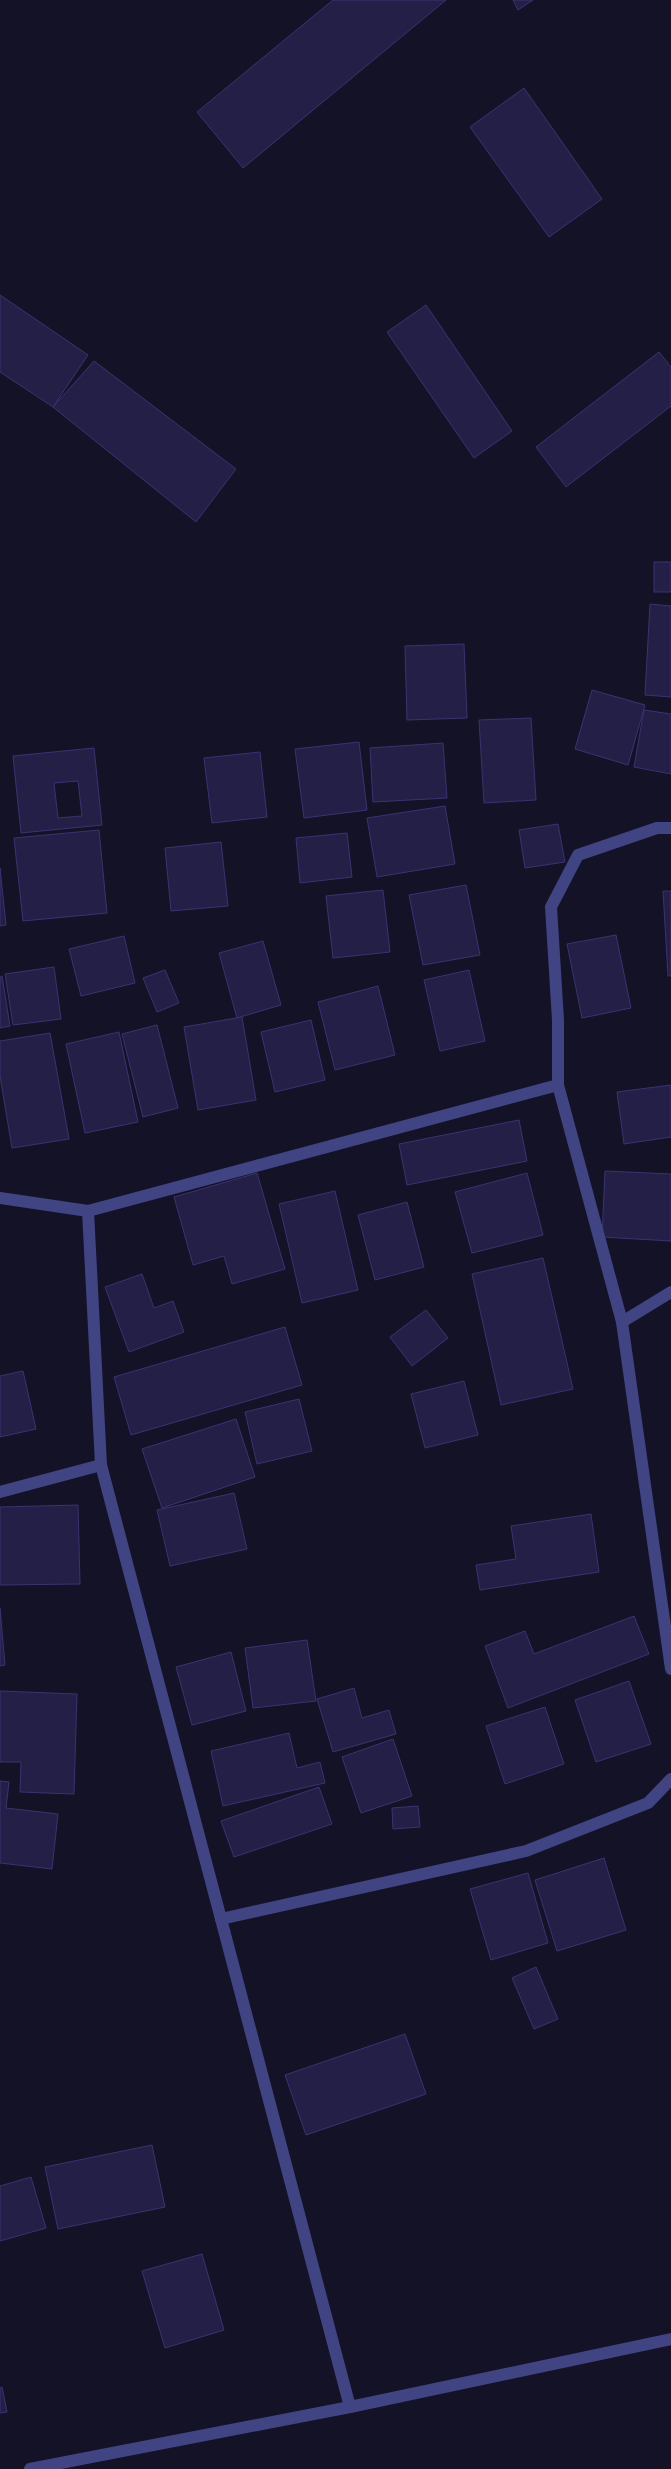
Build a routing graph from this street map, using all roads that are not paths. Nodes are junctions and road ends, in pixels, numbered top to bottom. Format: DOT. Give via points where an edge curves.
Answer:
graph roads {
  1 [pos="671,828"];
  2 [pos="558,1085"];
  3 [pos="0,1198"];
  4 [pos="88,1211"];
  5 [pos="671,1292"];
  6 [pos="622,1322"];
  7 [pos="101,1465"];
  8 [pos="0,1492"];
  9 [pos="671,1668"];
  10 [pos="671,1778"];
  11 [pos="221,1918"];
  12 [pos="671,2339"];
  13 [pos="350,2407"];
  14 [pos="30,2469"];
  1 -- 2 [label="street" via="656,828 578,855 551,906 558,1020"];
  2 -- 4 [label="street"];
  2 -- 6 [label="street"];
  3 -- 4 [label="street"];
  4 -- 7 [label="street"];
  5 -- 6 [label="street"];
  6 -- 9 [label="street"];
  7 -- 8 [label="street"];
  7 -- 11 [label="street"];
  10 -- 11 [label="street" via="648,1804 526,1851"];
  11 -- 13 [label="street"];
  12 -- 13 [label="street"];
  13 -- 14 [label="street"];
}
